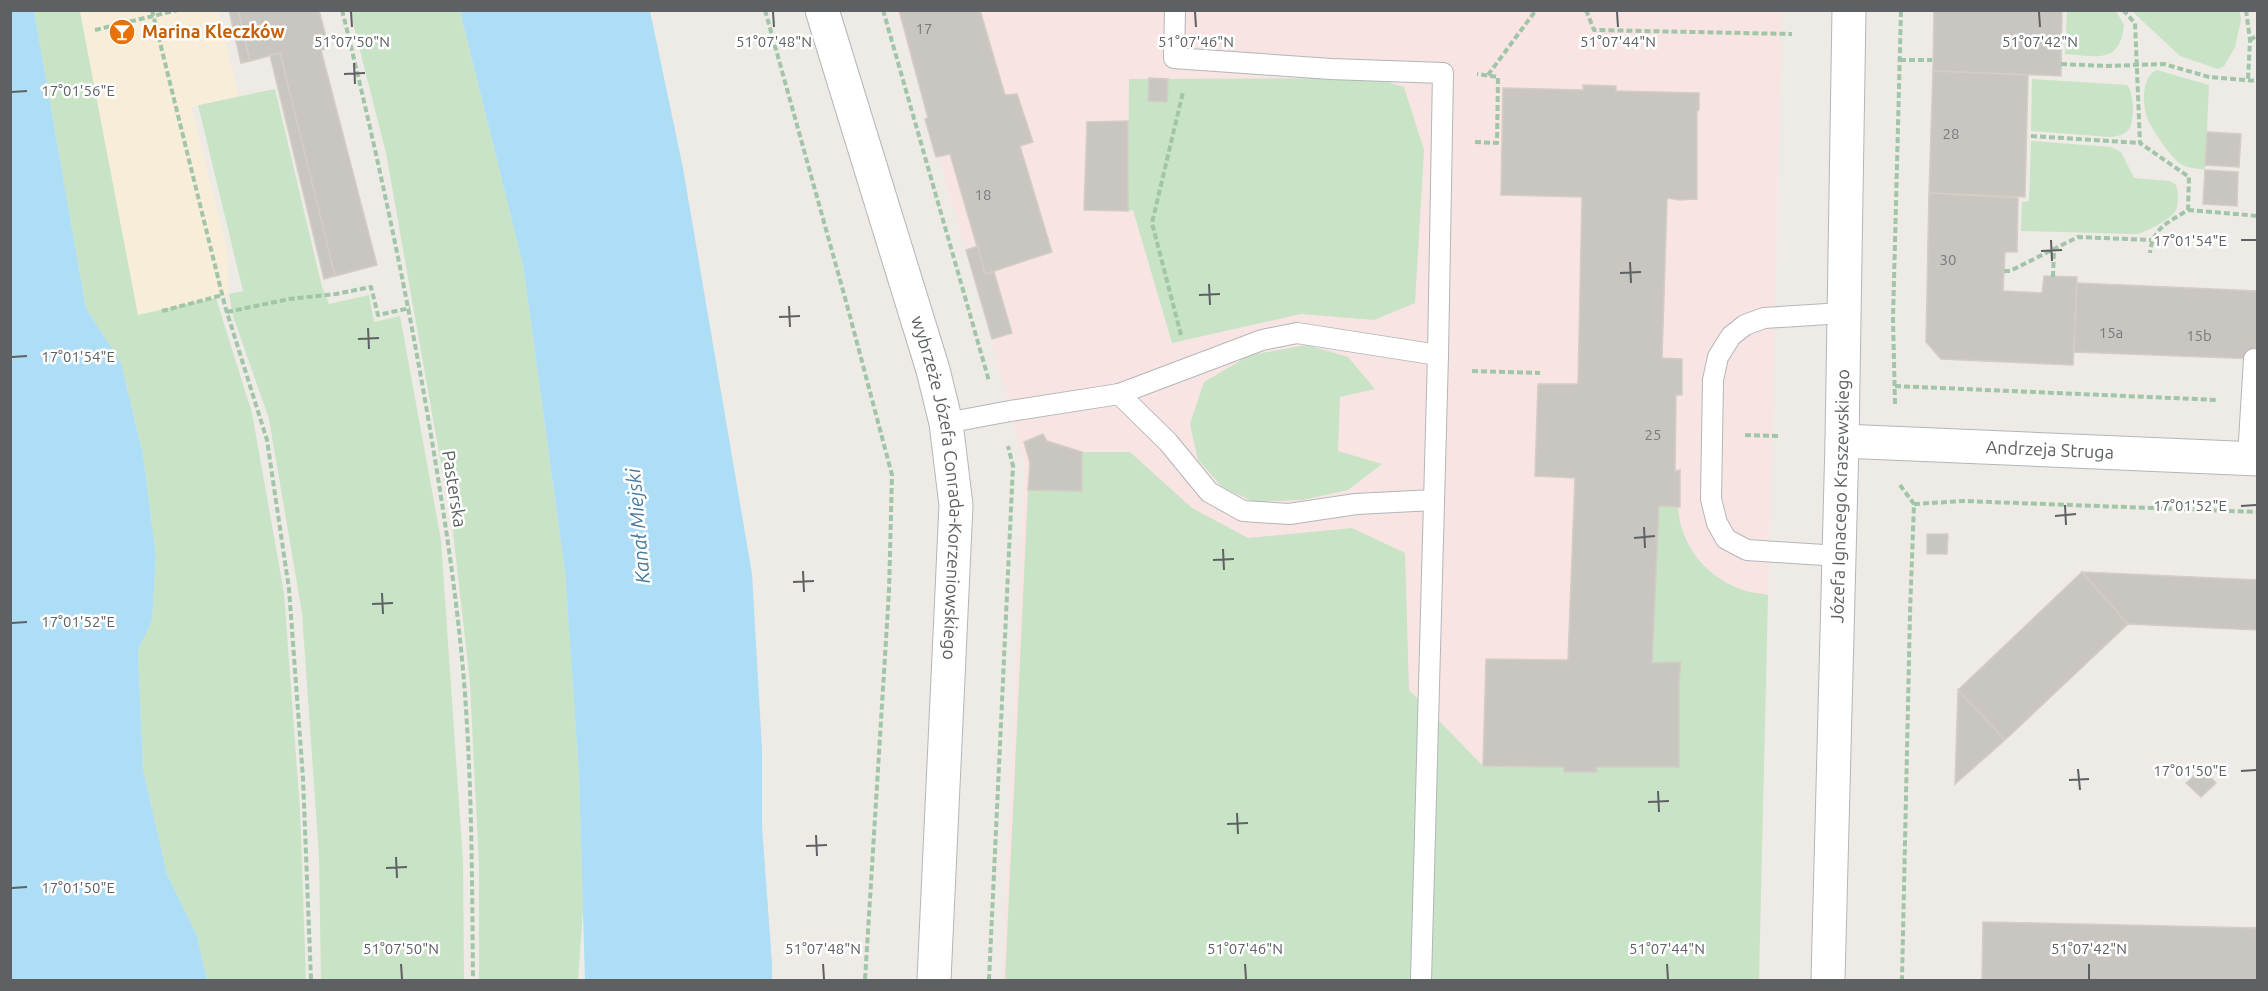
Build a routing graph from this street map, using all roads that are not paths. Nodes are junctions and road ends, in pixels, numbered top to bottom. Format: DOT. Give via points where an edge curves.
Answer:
graph roads {
  1 [pos="822,10"];
  2 [pos="1175,10"];
  3 [pos="1849,10"];
  4 [pos="1843,313"];
  5 [pos="2254,359"];
  6 [pos="1438,363"];
  7 [pos="1119,394"];
  8 [pos="946,423"];
  9 [pos="1842,441"];
  10 [pos="2253,458"];
  11 [pos="1434,500"];
  12 [pos="1839,556"];
  13 [pos="934,981"];
  14 [pos="1421,981"];
  15 [pos="1828,981"];
  1 -- 8 [label="street, wybrzeże Józefa Conrada-Korzeniowskiego"];
  2 -- 6 [label="lane" via="1173,58 1443,73"];
  3 -- 4 [label="street, Józefa Ignacego Kraszewskiego"];
  4 -- 9 [label="street, Józefa Ignacego Kraszewskiego"];
  4 -- 12 [label="lane" via="1764,318 1731,336 1718,357 1713,380 1711,489 1716,523 1726,538 1747,550"];
  5 -- 10 [label="lane"];
  6 -- 7 [label="lane" via="1297,333 1262,340"];
  6 -- 11 [label="lane"];
  7 -- 8 [label="lane"];
  7 -- 11 [label="lane" via="1168,442 1209,492 1243,511 1288,514 1356,504"];
  8 -- 13 [label="street, wybrzeże Józefa Conrada-Korzeniowskiego" via="956,505"];
  9 -- 10 [label="street, Andrzeja Struga"];
  9 -- 12 [label="street, Józefa Ignacego Kraszewskiego"];
  11 -- 14 [label="lane"];
  12 -- 15 [label="street, Józefa Ignacego Kraszewskiego"];
}
